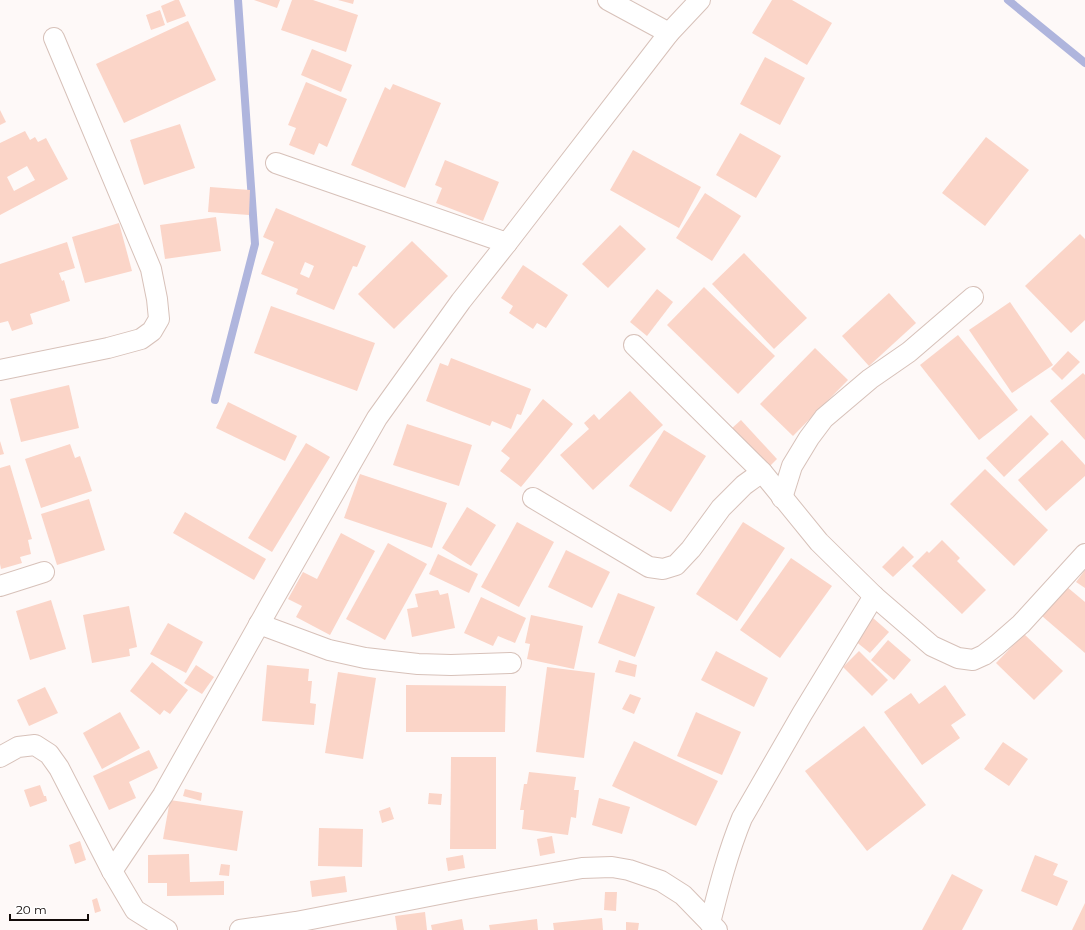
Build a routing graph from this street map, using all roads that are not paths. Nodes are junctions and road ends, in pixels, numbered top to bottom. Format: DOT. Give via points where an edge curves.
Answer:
graph roads {
  1 [pos="608,0"];
  2 [pos="700,0"];
  3 [pos="669,33"];
  4 [pos="54,38"];
  5 [pos="276,163"];
  6 [pos="507,243"];
  7 [pos="972,297"];
  8 [pos="634,345"];
  9 [pos="0,370"];
  10 [pos="762,472"];
  11 [pos="532,498"];
  12 [pos="782,498"];
  13 [pos="1085,554"];
  14 [pos="44,572"];
  15 [pos="0,586"];
  16 [pos="874,596"];
  17 [pos="259,624"];
  18 [pos="511,663"];
  19 [pos="0,757"];
  20 [pos="112,871"];
  21 [pos="714,926"];
  22 [pos="157,927"];
  23 [pos="240,930"];
  1 -- 3 [label="street"];
  2 -- 3 [label="street"];
  3 -- 6 [label="street"];
  4 -- 9 [label="street" via="152,269 159,319 152,331 141,339"];
  5 -- 6 [label="street"];
  6 -- 17 [label="street" via="461,301 377,418"];
  7 -- 12 [label="street" via="909,352 870,379 824,418 792,466"];
  8 -- 10 [label="street"];
  10 -- 11 [label="street" via="744,485 721,508 676,565 663,569 649,567"];
  10 -- 12 [label="street"];
  12 -- 16 [label="street" via="819,542"];
  13 -- 16 [label="street" via="1021,624 973,660 958,658 932,646"];
  14 -- 15 [label="street"];
  16 -- 21 [label="street" via="742,818 721,880"];
  17 -- 18 [label="street" via="329,650 366,658 418,664"];
  17 -- 20 [label="street" via="163,796"];
  19 -- 20 [label="street" via="18,747 35,745 49,754"];
  20 -- 22 [label="street" via="135,910"];
  21 -- 23 [label="street" via="683,895 661,881 630,870 612,867 582,868 465,888 296,922"];
}
